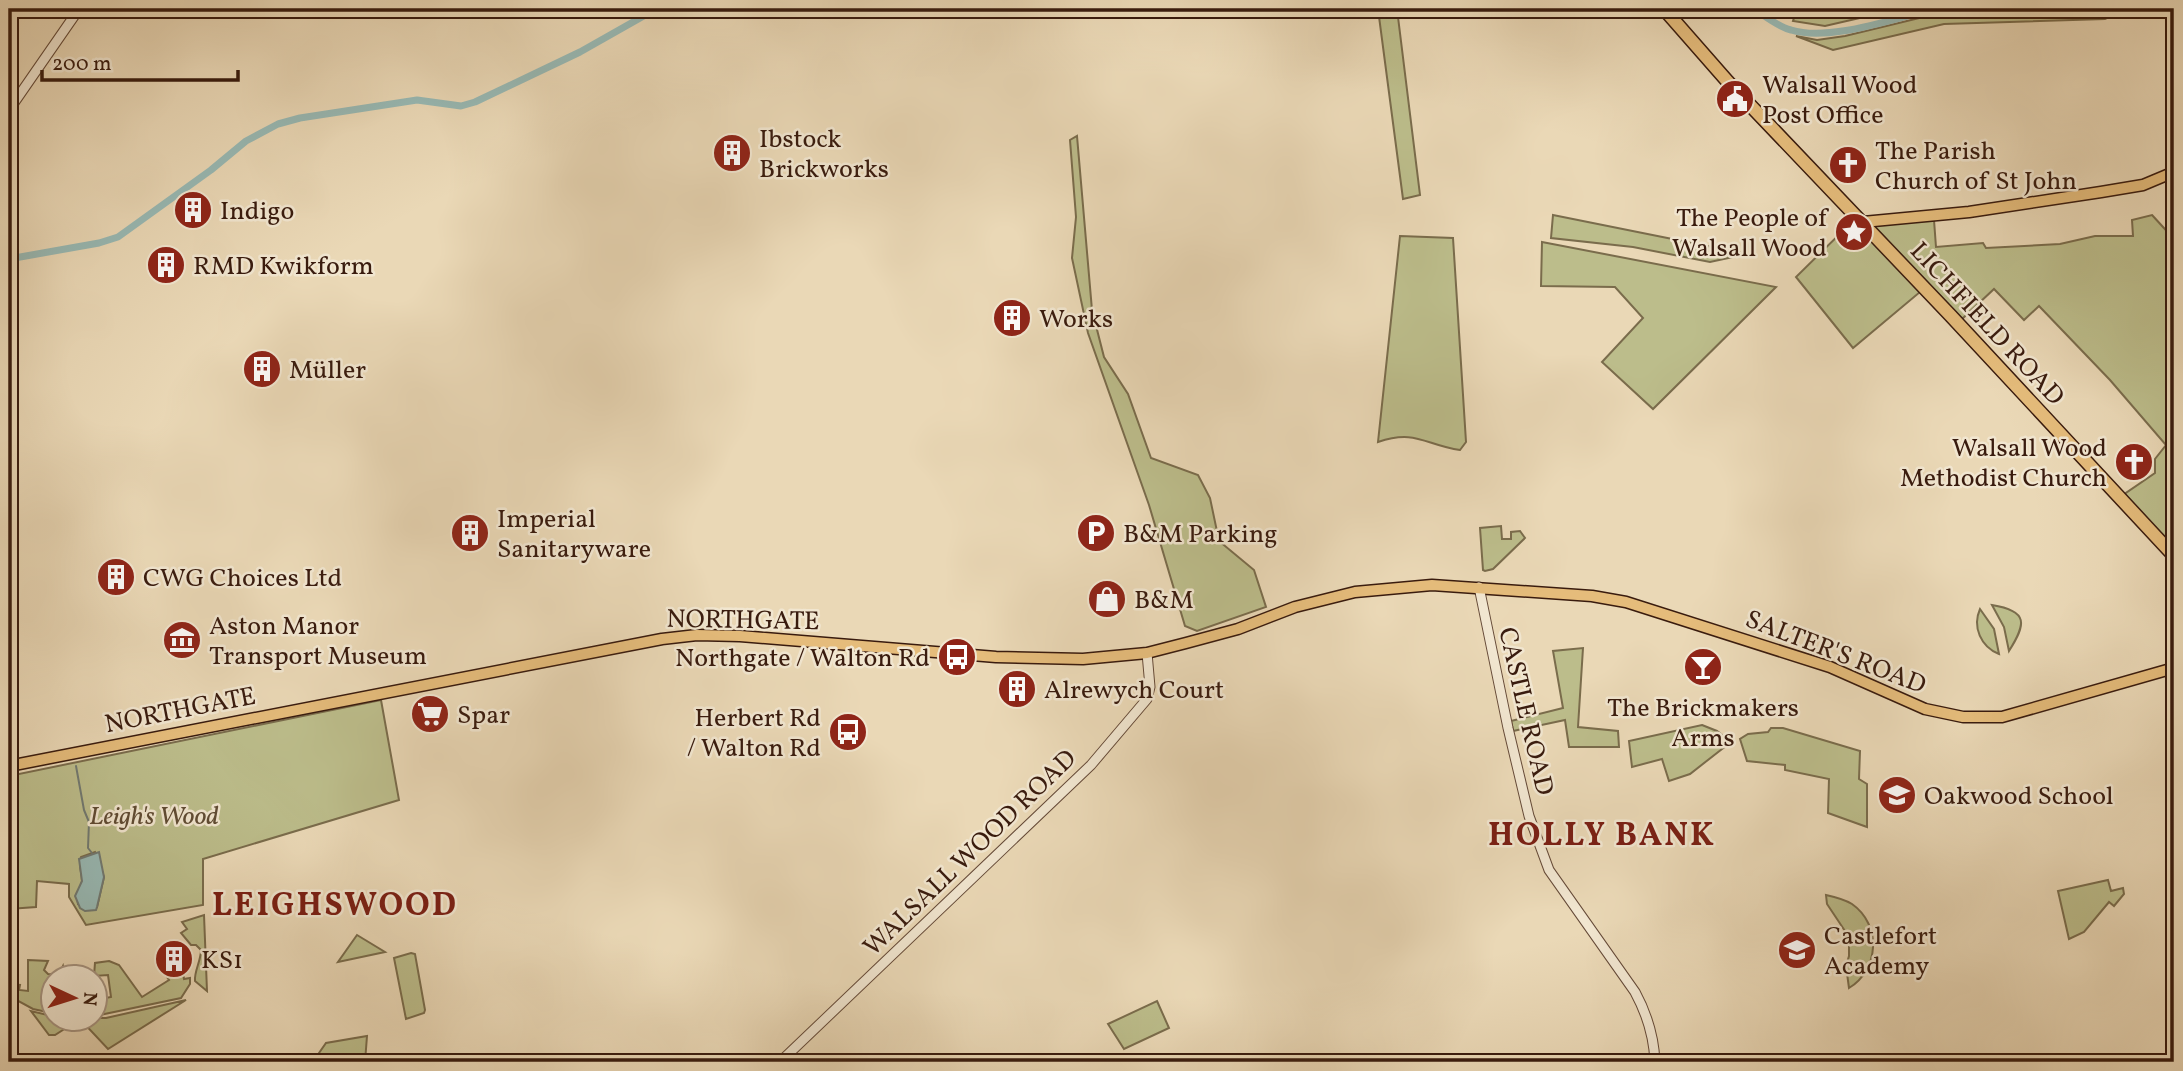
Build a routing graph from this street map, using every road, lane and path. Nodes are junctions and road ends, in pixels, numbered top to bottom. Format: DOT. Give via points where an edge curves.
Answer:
graph roads {
  1 [pos="79,9"];
  2 [pos="1664,9"];
  3 [pos="9,110"];
  4 [pos="2174,172"];
  5 [pos="1858,218"];
  6 [pos="2174,556"];
  7 [pos="1479,587"];
  8 [pos="1147,653"];
  9 [pos="2174,668"];
  10 [pos="9,766"];
  11 [pos="780,1062"];
  12 [pos="1654,1062"];
  1 -- 3 [label="street"];
  2 -- 5 [label="highway, LICHFIELD ROAD"];
  4 -- 5 [label="main road" via="2143,185 1969,212"];
  5 -- 6 [label="highway, LICHFIELD ROAD"];
  7 -- 8 [label="main road, NORTHGATE" via="1422,585 1355,592"];
  7 -- 9 [label="main road, SALTER'S ROAD" via="1626,602 1830,667 1924,709 1963,718 2002,717"];
  7 -- 12 [label="street, CASTLE ROAD" via="1529,817 1549,870 1643,1006"];
  8 -- 10 [label="main road, NORTHGATE" via="1037,659 746,636 689,636 618,646"];
  8 -- 11 [label="street, WALSALL WOOD ROAD" via="1147,699 1091,765"];
}
